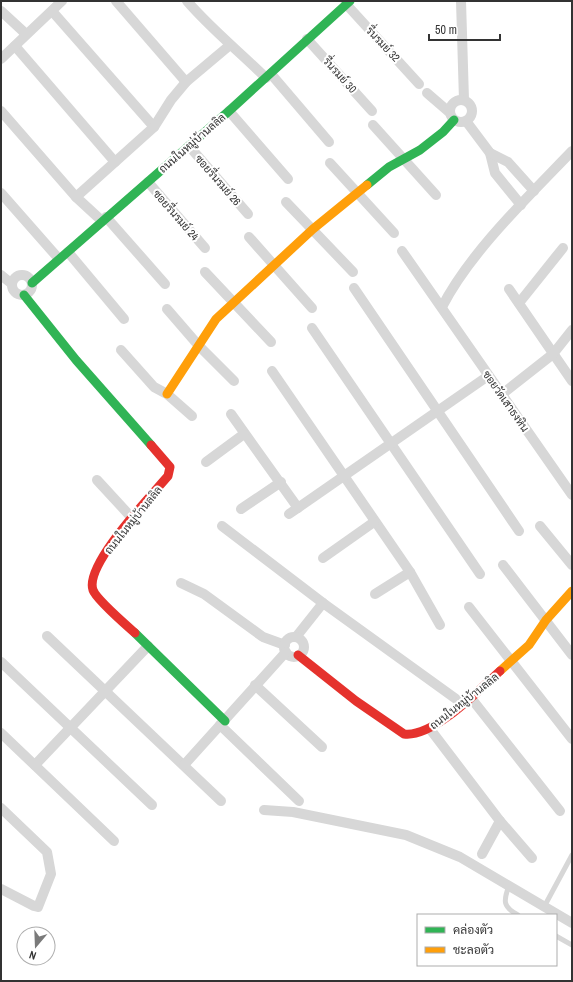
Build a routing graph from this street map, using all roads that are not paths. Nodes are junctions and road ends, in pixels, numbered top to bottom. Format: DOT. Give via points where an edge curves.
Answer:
graph roads {
  1 [pos="62,1"];
  2 [pos="116,1"];
  3 [pos="187,1"];
  4 [pos="460,1"];
  5 [pos="348,3"];
  6 [pos="52,10"];
  7 [pos="1,11"];
  8 [pos="26,34"];
  9 [pos="307,39"];
  10 [pos="230,45"];
  11 [pos="15,46"];
  12 [pos="1,59"];
  13 [pos="268,76"];
  14 [pos="186,82"];
  15 [pos="419,84"];
  16 [pos="427,93"];
  17 [pos="464,100"];
  18 [pos="1,111"];
  19 [pos="229,111"];
  20 [pos="372,111"];
  21 [pos="452,116"];
  22 [pos="466,121"];
  23 [pos="373,125"];
  24 [pos="154,127"];
  25 [pos="329,142"];
  26 [pos="188,146"];
  27 [pos="572,151"];
  28 [pos="490,153"];
  29 [pos="404,160"];
  30 [pos="115,162"];
  31 [pos="330,163"];
  32 [pos="288,179"];
  33 [pos="148,182"];
  34 [pos="534,191"];
  35 [pos="1,192"];
  36 [pos="357,193"];
  37 [pos="436,195"];
  38 [pos="76,197"];
  39 [pos="286,202"];
  40 [pos="521,205"];
  41 [pos="248,214"];
  42 [pos="104,219"];
  43 [pos="313,229"];
  44 [pos="394,233"];
  45 [pos="248,237"];
  46 [pos="205,248"];
  47 [pos="563,248"];
  48 [pos="402,251"];
  49 [pos="68,252"];
  50 [pos="59,259"];
  51 [pos="274,265"];
  52 [pos="204,272"];
  53 [pos="353,272"];
  54 [pos="1,274"];
  55 [pos="32,283"];
  56 [pos="12,284"];
  57 [pos="165,284"];
  58 [pos="354,288"];
  59 [pos="509,289"];
  60 [pos="24,295"];
  61 [pos="232,303"];
  62 [pos="519,303"];
  63 [pos="442,307"];
  64 [pos="312,308"];
  65 [pos="167,309"];
  66 [pos="124,319"];
  67 [pos="312,328"];
  68 [pos="572,330"];
  69 [pos="271,342"];
  70 [pos="199,346"];
  71 [pos="121,350"];
  72 [pos="553,354"];
  73 [pos="272,371"];
  74 [pos="488,376"];
  75 [pos="234,381"];
  76 [pos="572,381"];
  77 [pos="167,394"];
  78 [pos="501,395"];
  79 [pos="438,411"];
  80 [pos="230,414"];
  81 [pos="192,416"];
  82 [pos="244,434"];
  83 [pos="391,443"];
  84 [pos="206,462"];
  85 [pos="343,476"];
  86 [pos="97,480"];
  87 [pos="281,482"];
  88 [pos="572,495"];
  89 [pos="298,508"];
  90 [pos="241,509"];
  91 [pos="288,514"];
  92 [pos="132,518"];
  93 [pos="374,522"];
  94 [pos="222,526"];
  95 [pos="540,526"];
  96 [pos="519,531"];
  97 [pos="323,558"];
  98 [pos="503,565"];
  99 [pos="572,565"];
  100 [pos="410,572"];
  101 [pos="480,574"];
  102 [pos="181,583"];
  103 [pos="572,591"];
  104 [pos="375,594"];
  105 [pos="323,603"];
  106 [pos="469,607"];
  107 [pos="546,620"];
  108 [pos="440,625"];
  109 [pos="46,636"];
  110 [pos="296,637"];
  111 [pos="148,646"];
  112 [pos="285,648"];
  113 [pos="572,654"];
  114 [pos="298,656"];
  115 [pos="1,662"];
  116 [pos="512,662"];
  117 [pos="255,685"];
  118 [pos="106,692"];
  119 [pos="467,701"];
  120 [pos="223,723"];
  121 [pos="71,727"];
  122 [pos="430,729"];
  123 [pos="1,733"];
  124 [pos="572,739"];
  125 [pos="322,747"];
  126 [pos="184,764"];
  127 [pos="35,765"];
  128 [pos="220,801"];
  129 [pos="299,801"];
  130 [pos="152,805"];
  131 [pos="1,808"];
  132 [pos="264,810"];
  133 [pos="560,811"];
  134 [pos="500,821"];
  135 [pos="114,841"];
  136 [pos="482,854"];
  137 [pos="572,855"];
  138 [pos="532,858"];
  139 [pos="509,886"];
  140 [pos="1,889"];
  141 [pos="544,907"];
  142 [pos="516,914"];
  143 [pos="572,922"];
  144 [pos="557,937"];
  145 [pos="572,945"];
  1 -- 6 [label="street"];
  2 -- 14 [label="street"];
  3 -- 10 [label="street"];
  4 -- 17 [label="street"];
  5 -- 9 [label="street, ถนนในหมู่บ้านลลิล"];
  5 -- 15 [label="street, รื่นรมย์ 32"];
  6 -- 8 [label="street"];
  6 -- 24 [label="street"];
  7 -- 8 [label="street"];
  8 -- 11 [label="street"];
  9 -- 13 [label="street, ถนนในหมู่บ้านลลิล"];
  9 -- 20 [label="street, รื่นรมย์ 30"];
  10 -- 13 [label="street"];
  10 -- 14 [label="street"];
  11 -- 12 [label="street"];
  11 -- 30 [label="street"];
  13 -- 19 [label="street, ถนนในหมู่บ้านลลิล"];
  13 -- 25 [label="street"];
  14 -- 24 [label="street"];
  16 -- 21 [label="street"];
  17 -- 21 [label="street" via="452,104"];
  17 -- 22 [label="street" via="472,110 470,118"];
  18 -- 38 [label="street"];
  19 -- 26 [label="street, ถนนในหมู่บ้านลลิล"];
  19 -- 32 [label="street"];
  21 -- 22 [label="street" via="458,122"];
  21 -- 29 [label="street" via="443,132"];
  22 -- 28 [label="street"];
  23 -- 29 [label="street"];
  24 -- 30 [label="street"];
  26 -- 33 [label="street, ถนนในหมู่บ้านลลิล"];
  26 -- 41 [label="street, ซอยรื่นรมย์ 26"];
  27 -- 34 [label="street"];
  28 -- 34 [label="street" via="508,162"];
  28 -- 40 [label="street" via="495,173"];
  29 -- 36 [label="street" via="389,167"];
  29 -- 37 [label="street"];
  30 -- 38 [label="street"];
  31 -- 36 [label="street"];
  33 -- 42 [label="street, ถนนในหมู่บ้านลลิล"];
  33 -- 46 [label="street, ซอยรื่นรมย์ 24"];
  34 -- 40 [label="street"];
  35 -- 50 [label="street"];
  36 -- 43 [label="street"];
  36 -- 44 [label="street"];
  38 -- 42 [label="street"];
  39 -- 43 [label="street"];
  40 -- 63 [label="street" via="453,285"];
  42 -- 49 [label="street, ถนนในหมู่บ้านลลิล"];
  42 -- 57 [label="street"];
  43 -- 51 [label="street"];
  43 -- 53 [label="street"];
  45 -- 51 [label="street"];
  47 -- 62 [label="street"];
  48 -- 63 [label="street, ซอยวัดเสาธงหิน"];
  49 -- 50 [label="street, ถนนในหมู่บ้านลลิล"];
  49 -- 66 [label="street"];
  50 -- 55 [label="street, ถนนในหมู่บ้านลลิล"];
  51 -- 61 [label="street"];
  51 -- 64 [label="street"];
  52 -- 61 [label="street"];
  54 -- 56 [label="street"];
  55 -- 56 [label="street" via="27,276 20,275"];
  55 -- 60 [label="street" via="31,290"];
  56 -- 60 [label="street" via="17,294"];
  58 -- 79 [label="street"];
  59 -- 62 [label="street"];
  60 -- 92 [label="street, ถนนในหมู่บ้านลลิล" via="76,360 170,467 168,476"];
  61 -- 69 [label="street"];
  61 -- 70 [label="street" via="216,319"];
  62 -- 72 [label="street"];
  63 -- 74 [label="street, ซอยวัดเสาธงหิน"];
  65 -- 70 [label="street"];
  67 -- 83 [label="street"];
  68 -- 72 [label="street"];
  70 -- 75 [label="street"];
  70 -- 77 [label="street"];
  71 -- 77 [label="street" via="154,387"];
  72 -- 76 [label="street"];
  72 -- 78 [label="street"];
  73 -- 85 [label="street"];
  74 -- 78 [label="street, ซอยวัดเสาธงหิน"];
  74 -- 79 [label="street"];
  77 -- 81 [label="street"];
  78 -- 88 [label="street, ซอยวัดเสาธงหิน"];
  79 -- 83 [label="street"];
  79 -- 96 [label="street"];
  80 -- 82 [label="street"];
  82 -- 84 [label="street"];
  82 -- 87 [label="street"];
  83 -- 85 [label="street"];
  83 -- 101 [label="street"];
  85 -- 89 [label="street"];
  85 -- 93 [label="street"];
  86 -- 92 [label="street"];
  87 -- 89 [label="street"];
  87 -- 90 [label="street"];
  89 -- 91 [label="street"];
  92 -- 111 [label="street, ถนนในหมู่บ้านลลิล" via="107,549 92,577 91,587 102,603"];
  93 -- 97 [label="street"];
  93 -- 100 [label="street"];
  94 -- 105 [label="street"];
  95 -- 99 [label="street"];
  98 -- 107 [label="street"];
  100 -- 104 [label="street"];
  100 -- 108 [label="street"];
  102 -- 112 [label="street, ถนนในหมู่บ้านลลิล" via="204,594 263,637"];
  103 -- 107 [label="street, ถนนในหมู่บ้านลลิล"];
  105 -- 110 [label="street"];
  105 -- 119 [label="street"];
  106 -- 116 [label="street"];
  107 -- 113 [label="street"];
  107 -- 116 [label="street, ถนนในหมู่บ้านลลิล"];
  109 -- 118 [label="street"];
  110 -- 112 [label="street" via="287,640"];
  110 -- 114 [label="street" via="302,641 304,648"];
  111 -- 118 [label="street"];
  111 -- 120 [label="street, ถนนในหมู่บ้านลลิล"];
  112 -- 114 [label="street, ถนนในหมู่บ้านลลิล" via="291,656"];
  112 -- 117 [label="street"];
  114 -- 122 [label="street, ถนนในหมู่บ้านลลิล" via="404,734 412,735"];
  115 -- 121 [label="street"];
  116 -- 119 [label="street, ถนนในหมู่บ้านลลิล"];
  116 -- 124 [label="street"];
  117 -- 120 [label="street"];
  117 -- 125 [label="street"];
  118 -- 121 [label="street"];
  118 -- 126 [label="street"];
  119 -- 122 [label="street, ถนนในหมู่บ้านลลิล"];
  119 -- 133 [label="street"];
  120 -- 126 [label="street"];
  120 -- 129 [label="street"];
  121 -- 127 [label="street"];
  121 -- 130 [label="street"];
  122 -- 134 [label="street"];
  123 -- 127 [label="street"];
  126 -- 128 [label="street"];
  127 -- 135 [label="street"];
  131 -- 140 [label="street" via="47,852 51,874 38,907"];
  132 -- 139 [label="street" via="293,812 406,835 455,855"];
  134 -- 136 [label="street"];
  134 -- 138 [label="street"];
  137 -- 141 [label="lane"];
  139 -- 141 [label="street"];
  139 -- 142 [label="lane" via="505,896 506,904 509,910"];
  141 -- 143 [label="street"];
  144 -- 145 [label="lane"];
}
